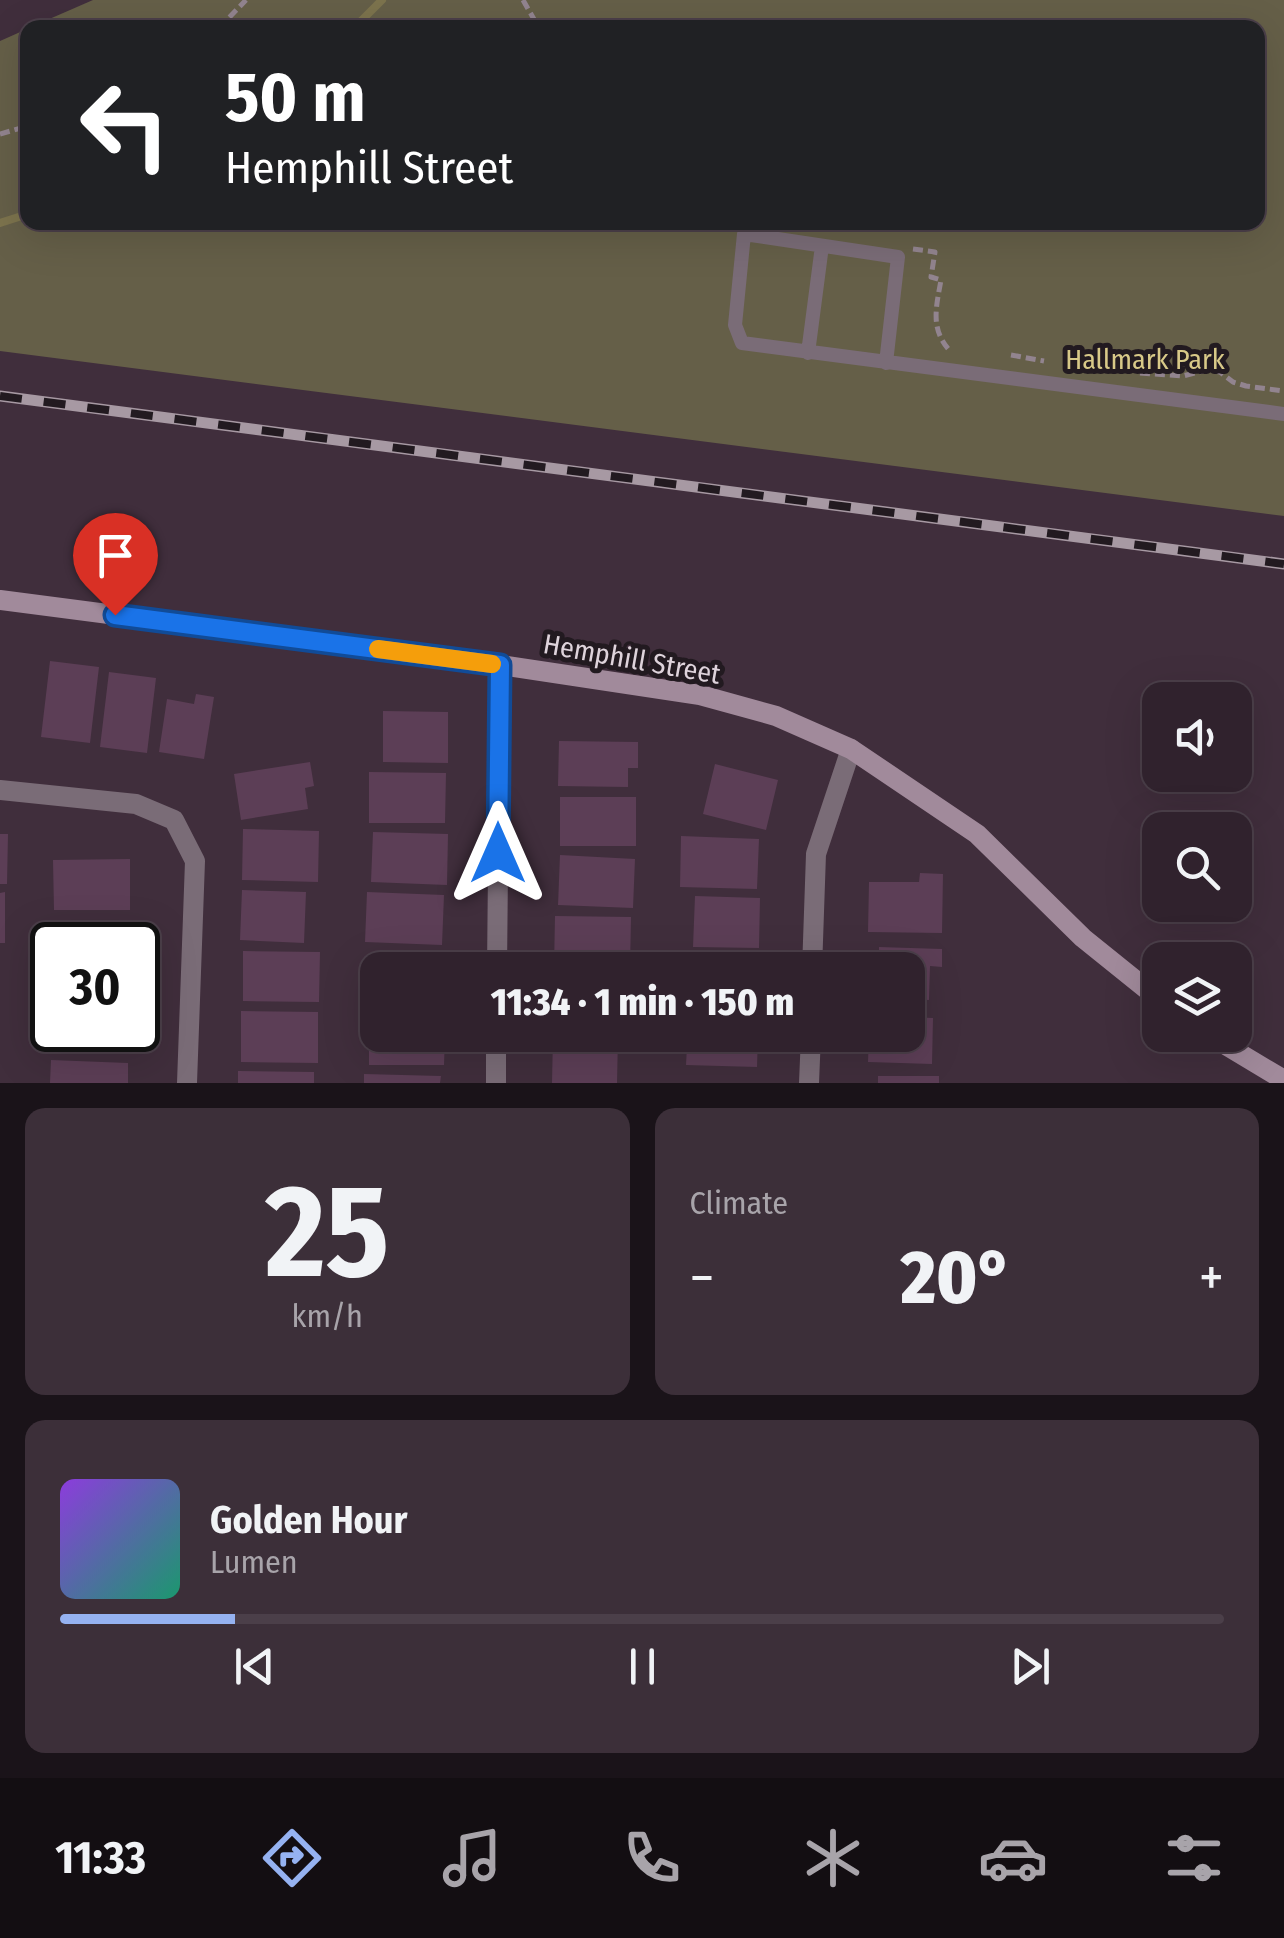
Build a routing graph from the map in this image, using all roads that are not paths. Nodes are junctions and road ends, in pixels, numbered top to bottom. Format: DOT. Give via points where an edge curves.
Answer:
graph roads {
  1 [pos="822,246"];
  2 [pos="808,353"];
  3 [pos="886,362"];
  4 [pos="1284,414"];
  5 [pos="0,600"];
  6 [pos="500,665"];
  7 [pos="851,749"];
  8 [pos="0,790"];
  9 [pos="497,952"];
  10 [pos="813,952"];
  11 [pos="1142,986"];
  12 [pos="496,1052"];
  13 [pos="810,1052"];
  14 [pos="1237,1052"];
  15 [pos="1284,1080"];
  16 [pos="187,1083"];
  17 [pos="496,1083"];
  18 [pos="809,1083"];
  1 -- 2 [label="lane"];
  1 -- 2 [label="lane" via="744,234 734,326 742,344"];
  1 -- 3 [label="lane" via="898,256"];
  2 -- 3 [label="lane"];
  3 -- 4 [label="lane"];
  5 -- 6 [label="street, Hemphill Street"];
  6 -- 7 [label="street, Hemphill Street" via="700,695 776,716"];
  6 -- 9 [label="street"];
  7 -- 10 [label="street" via="816,854"];
  7 -- 11 [label="street, Hemphill Street" via="977,834"];
  8 -- 16 [label="street" via="136,804 174,820 195,861"];
  12 -- 17 [label="street"];
  13 -- 18 [label="street"];
  14 -- 15 [label="street"];
}
